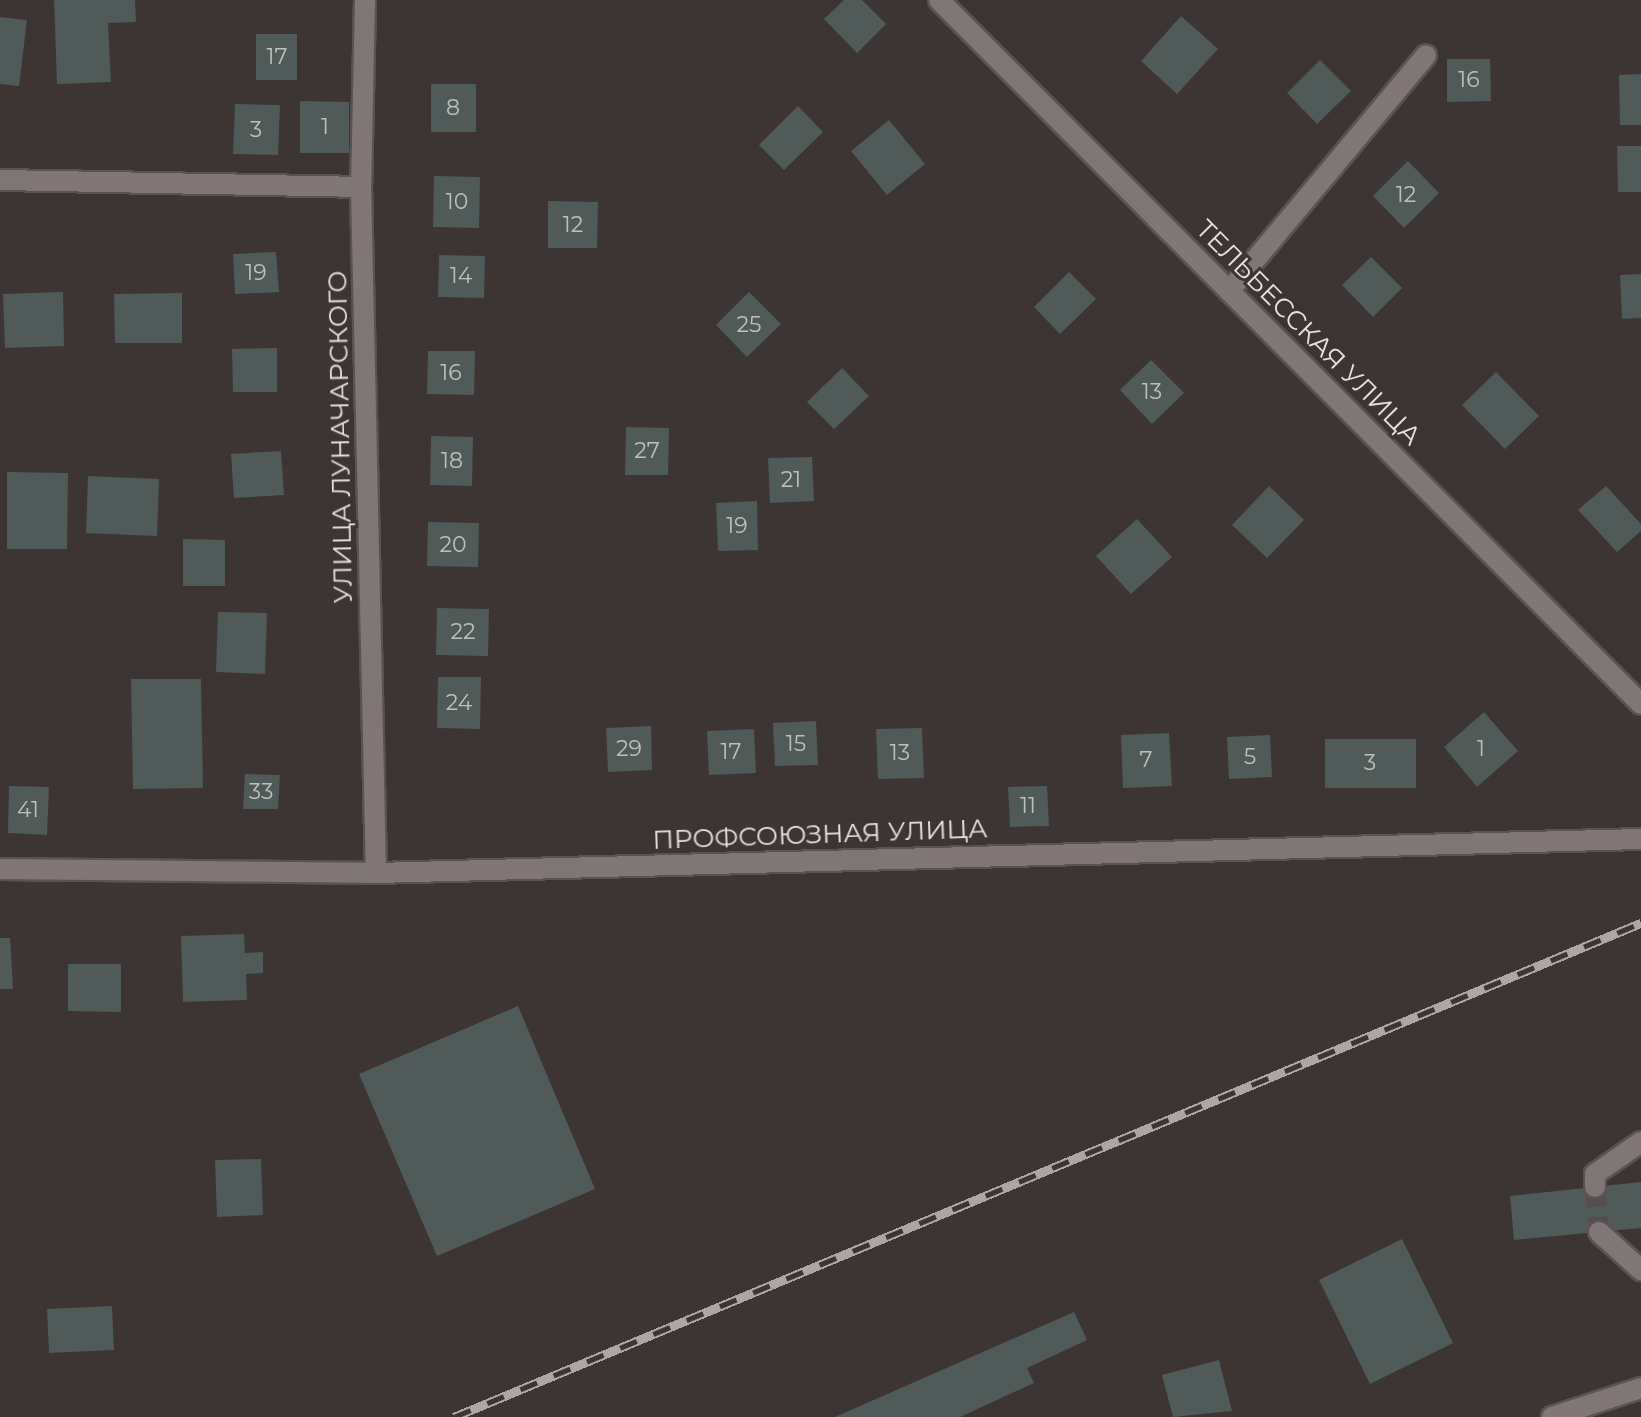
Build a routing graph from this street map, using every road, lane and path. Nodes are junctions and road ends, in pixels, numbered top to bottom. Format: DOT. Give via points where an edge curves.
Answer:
graph roads {
  1 [pos="365,0"];
  2 [pos="939,0"];
  3 [pos="1426,55"];
  4 [pos="0,180"];
  5 [pos="361,187"];
  6 [pos="1229,291"];
  7 [pos="1641,704"];
  8 [pos="1641,839"];
  9 [pos="0,869"];
  10 [pos="376,873"];
  11 [pos="1641,1142"];
  12 [pos="1595,1187"];
  13 [pos="1599,1232"];
  14 [pos="1641,1270"];
  15 [pos="1641,1388"];
  16 [pos="1552,1417"];
  1 -- 5 [label="street, УЛИЦА ЛУНАЧАРСКОГО"];
  2 -- 6 [label="street, ТЕЛЬБЕССКАЯ УЛИЦА"];
  3 -- 6 [label="street"];
  4 -- 5 [label="street"];
  5 -- 10 [label="street, УЛИЦА ЛУНАЧАРСКОГО"];
  6 -- 7 [label="street, ТЕЛЬБЕССКАЯ УЛИЦА"];
  8 -- 10 [label="street, ПРОФСОЮЗНАЯ УЛИЦА"];
  9 -- 10 [label="street, ПРОФСОЮЗНАЯ УЛИЦА"];
  11 -- 12 [label="street" via="1595,1174"];
  13 -- 14 [label="street"];
  15 -- 16 [label="street"];
}
